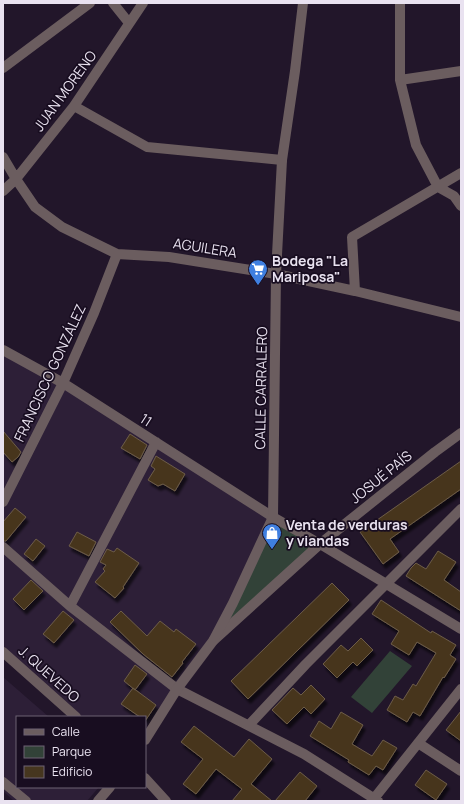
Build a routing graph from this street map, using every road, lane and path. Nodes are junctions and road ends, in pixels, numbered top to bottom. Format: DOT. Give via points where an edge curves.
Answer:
graph roads {
  1 [pos="90,3"];
  2 [pos="113,3"];
  3 [pos="143,3"];
  4 [pos="303,3"];
  5 [pos="401,4"];
  6 [pos="129,23"];
  7 [pos="3,68"];
  8 [pos="461,71"];
  9 [pos="400,80"];
  10 [pos="74,106"];
  11 [pos="3,157"];
  12 [pos="282,160"];
  13 [pos="461,173"];
  14 [pos="16,179"];
  15 [pos="438,187"];
  16 [pos="3,191"];
  17 [pos="461,206"];
  18 [pos="117,254"];
  19 [pos="276,274"];
  20 [pos="355,291"];
  21 [pos="461,317"];
  22 [pos="3,350"];
  23 [pos="63,383"];
  24 [pos="461,433"];
  25 [pos="156,442"];
  26 [pos="3,502"];
  27 [pos="461,510"];
  28 [pos="272,517"];
  29 [pos="320,544"];
  30 [pos="3,547"];
  31 [pos="386,584"];
  32 [pos="70,606"];
  33 [pos="461,629"];
  34 [pos="213,642"];
  35 [pos="3,652"];
  36 [pos="178,689"];
  37 [pos="461,689"];
  38 [pos="75,716"];
  39 [pos="249,725"];
  40 [pos="146,738"];
  41 [pos="418,743"];
  42 [pos="461,771"];
  43 [pos="146,779"];
  44 [pos="3,782"];
  45 [pos="109,788"];
  46 [pos="374,800"];
  47 [pos="26,801"];
  48 [pos="98,801"];
  49 [pos="166,801"];
  1 -- 7 [label="street"];
  2 -- 6 [label="street"];
  3 -- 6 [label="street, JUAN MORENO"];
  4 -- 12 [label="street, CALLE CARRALERO"];
  5 -- 9 [label="street"];
  6 -- 10 [label="street, JUAN MORENO"];
  8 -- 9 [label="street"];
  9 -- 15 [label="street" via="416,146"];
  10 -- 12 [label="street" via="147,147"];
  10 -- 14 [label="street, JUAN MORENO"];
  11 -- 14 [label="street, AGUILERA"];
  12 -- 19 [label="street, CALLE CARRALERO"];
  13 -- 15 [label="street"];
  14 -- 16 [label="street, JUAN MORENO"];
  14 -- 18 [label="street, AGUILERA" via="35,207 62,227"];
  15 -- 17 [label="street" via="454,196"];
  15 -- 20 [label="street" via="352,237"];
  18 -- 19 [label="street, AGUILERA" via="169,257"];
  18 -- 23 [label="street, FRANCISCO GONZÁLEZ"];
  19 -- 20 [label="street, AGUILERA"];
  19 -- 28 [label="street, CALLE CARRALERO"];
  20 -- 21 [label="street, AGUILERA"];
  22 -- 23 [label="street, 11"];
  23 -- 25 [label="street, 11"];
  23 -- 26 [label="street, FRANCISCO GONZÁLEZ"];
  24 -- 29 [label="street, JOSUÉ PAÍS"];
  25 -- 28 [label="street, 11"];
  25 -- 32 [label="street"];
  27 -- 31 [label="street"];
  28 -- 29 [label="street, 11"];
  28 -- 34 [label="street, CALLE CARRALERO"];
  29 -- 31 [label="street, 11"];
  29 -- 34 [label="street, JOSUÉ PAÍS"];
  30 -- 32 [label="street"];
  31 -- 33 [label="street, 11"];
  31 -- 39 [label="street"];
  32 -- 36 [label="street"];
  34 -- 36 [label="street, CALLE CARRALERO"];
  35 -- 38 [label="street, J. QUEVEDO"];
  36 -- 39 [label="street"];
  36 -- 40 [label="street, CALLE CARRALERO"];
  37 -- 41 [label="street"];
  39 -- 46 [label="street" via="304,754"];
  41 -- 42 [label="street"];
  41 -- 46 [label="street"];
  43 -- 49 [label="street"];
  44 -- 47 [label="street"];
  45 -- 48 [label="street"];
}
